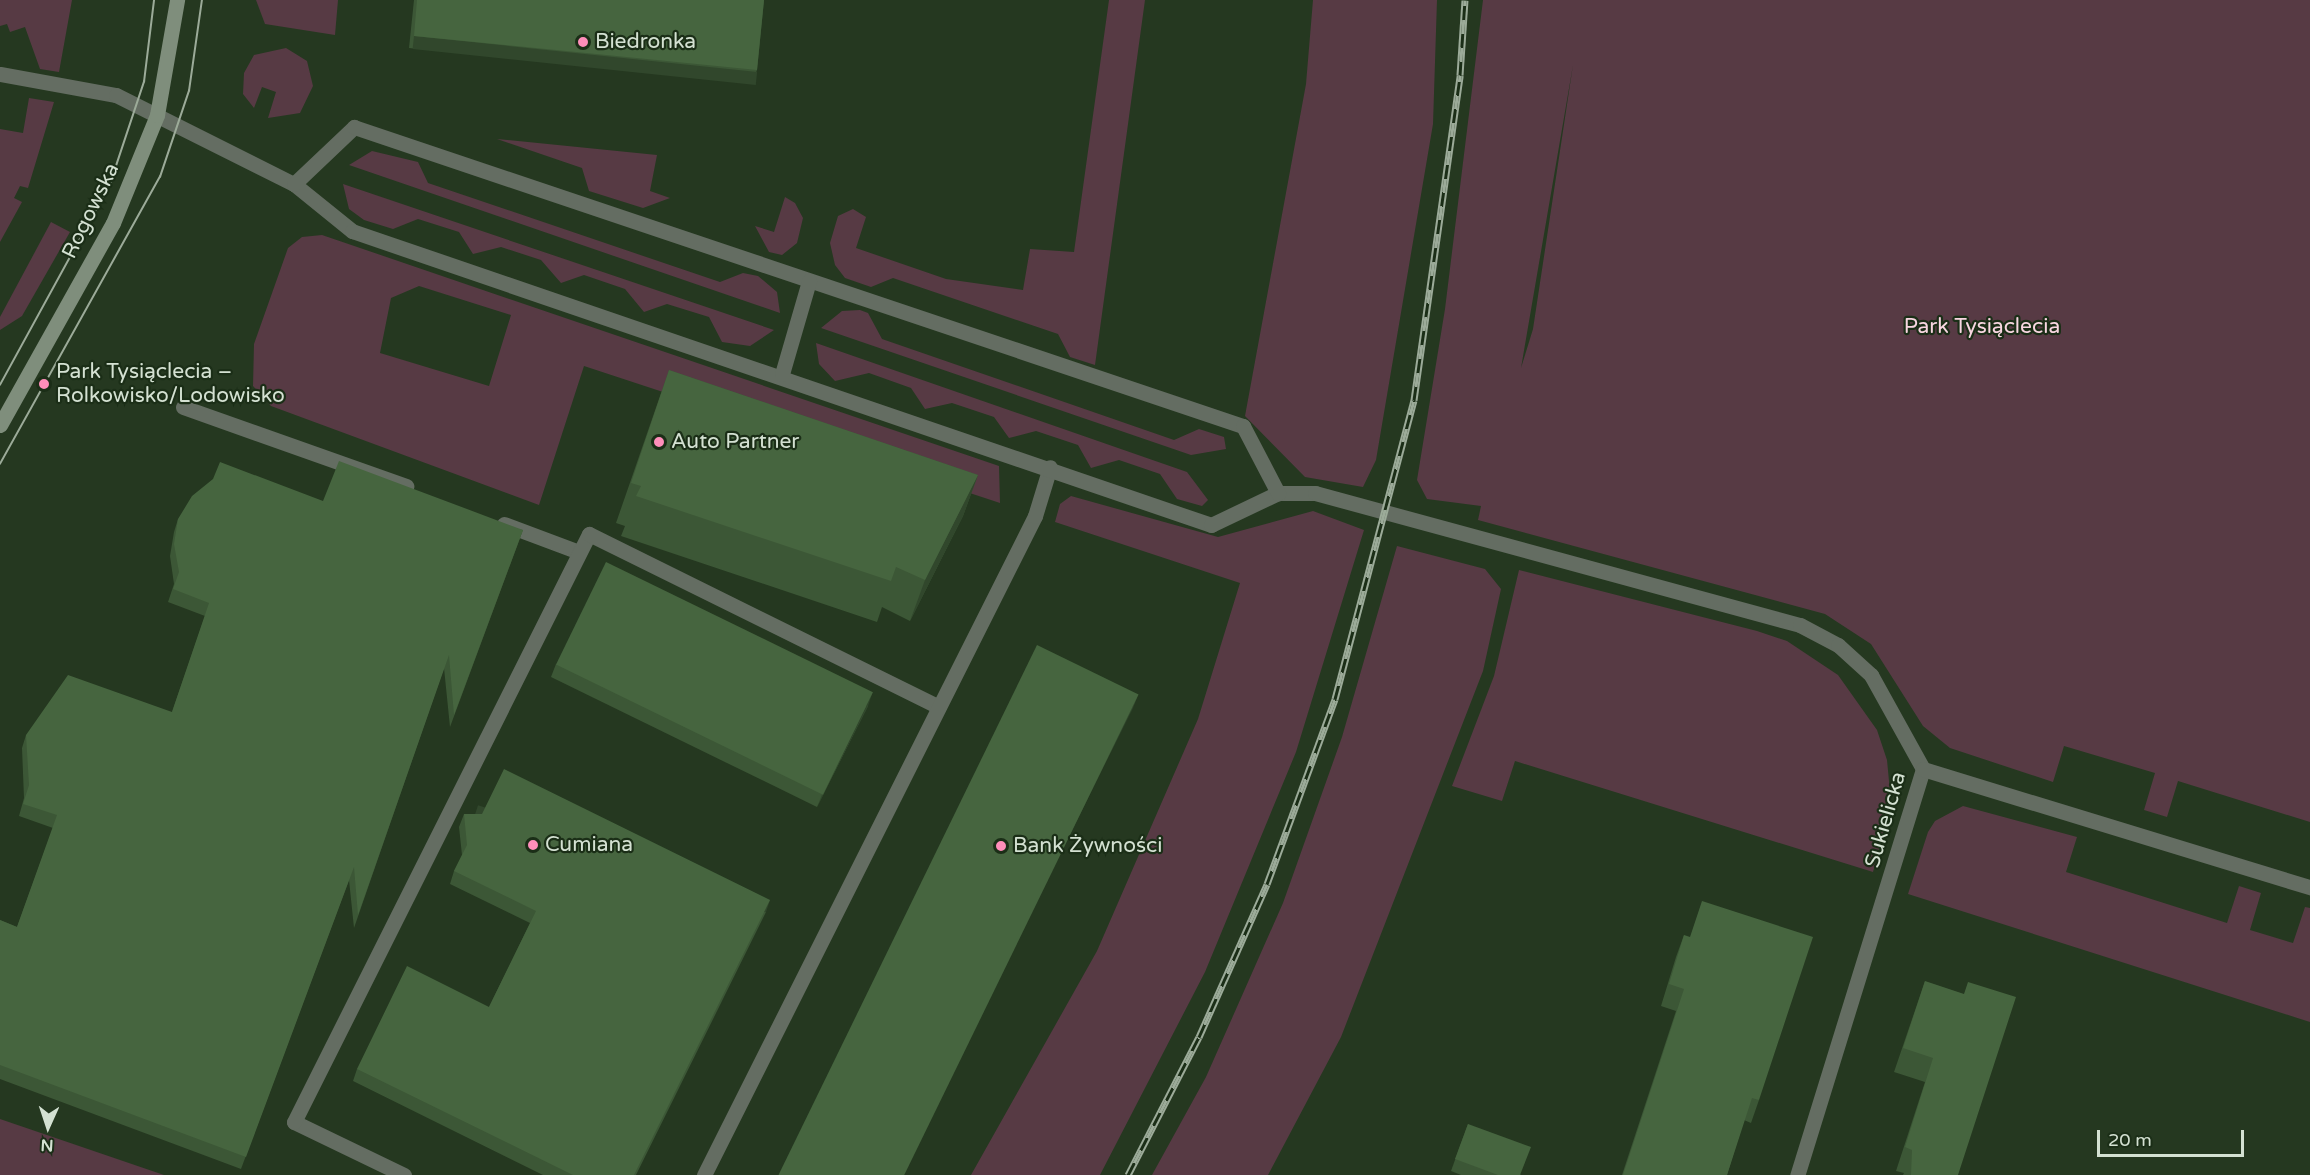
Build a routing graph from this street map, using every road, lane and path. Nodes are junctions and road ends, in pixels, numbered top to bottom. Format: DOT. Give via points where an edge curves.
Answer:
graph roads {
  1 [pos="177,0"];
  2 [pos="0,74"];
  3 [pos="157,115"];
  4 [pos="294,184"];
  5 [pos="809,281"];
  6 [pos="782,374"];
  7 [pos="183,406"];
  8 [pos="0,425"];
  9 [pos="1050,467"];
  10 [pos="1278,493"];
  11 [pos="427,494"];
  12 [pos="492,519"];
  13 [pos="579,552"];
  14 [pos="939,708"];
  15 [pos="1923,769"];
  16 [pos="2310,887"];
  17 [pos="404,1175"];
  18 [pos="704,1175"];
  19 [pos="1797,1175"];
  1 -- 3 [label="street, Rogowska"];
  2 -- 3 [label="street" via="83,85"];
  3 -- 4 [label="street"];
  3 -- 8 [label="street, Rogowska" via="114,223"];
  4 -- 5 [label="street" via="354,127"];
  4 -- 6 [label="street" via="352,231"];
  5 -- 6 [label="street"];
  5 -- 10 [label="street" via="1243,426"];
  6 -- 9 [label="street"];
  7 -- 11 [label="street"];
  9 -- 10 [label="street" via="1211,525"];
  9 -- 14 [label="street" via="1035,516"];
  10 -- 15 [label="street, Sukielicka" via="1315,493 1800,625 1838,645 1871,675"];
  12 -- 13 [label="street"];
  13 -- 14 [label="street" via="589,534"];
  13 -- 17 [label="street" via="294,1122"];
  14 -- 18 [label="street"];
  15 -- 16 [label="street"];
  15 -- 19 [label="street, Sukielicka"];
}
